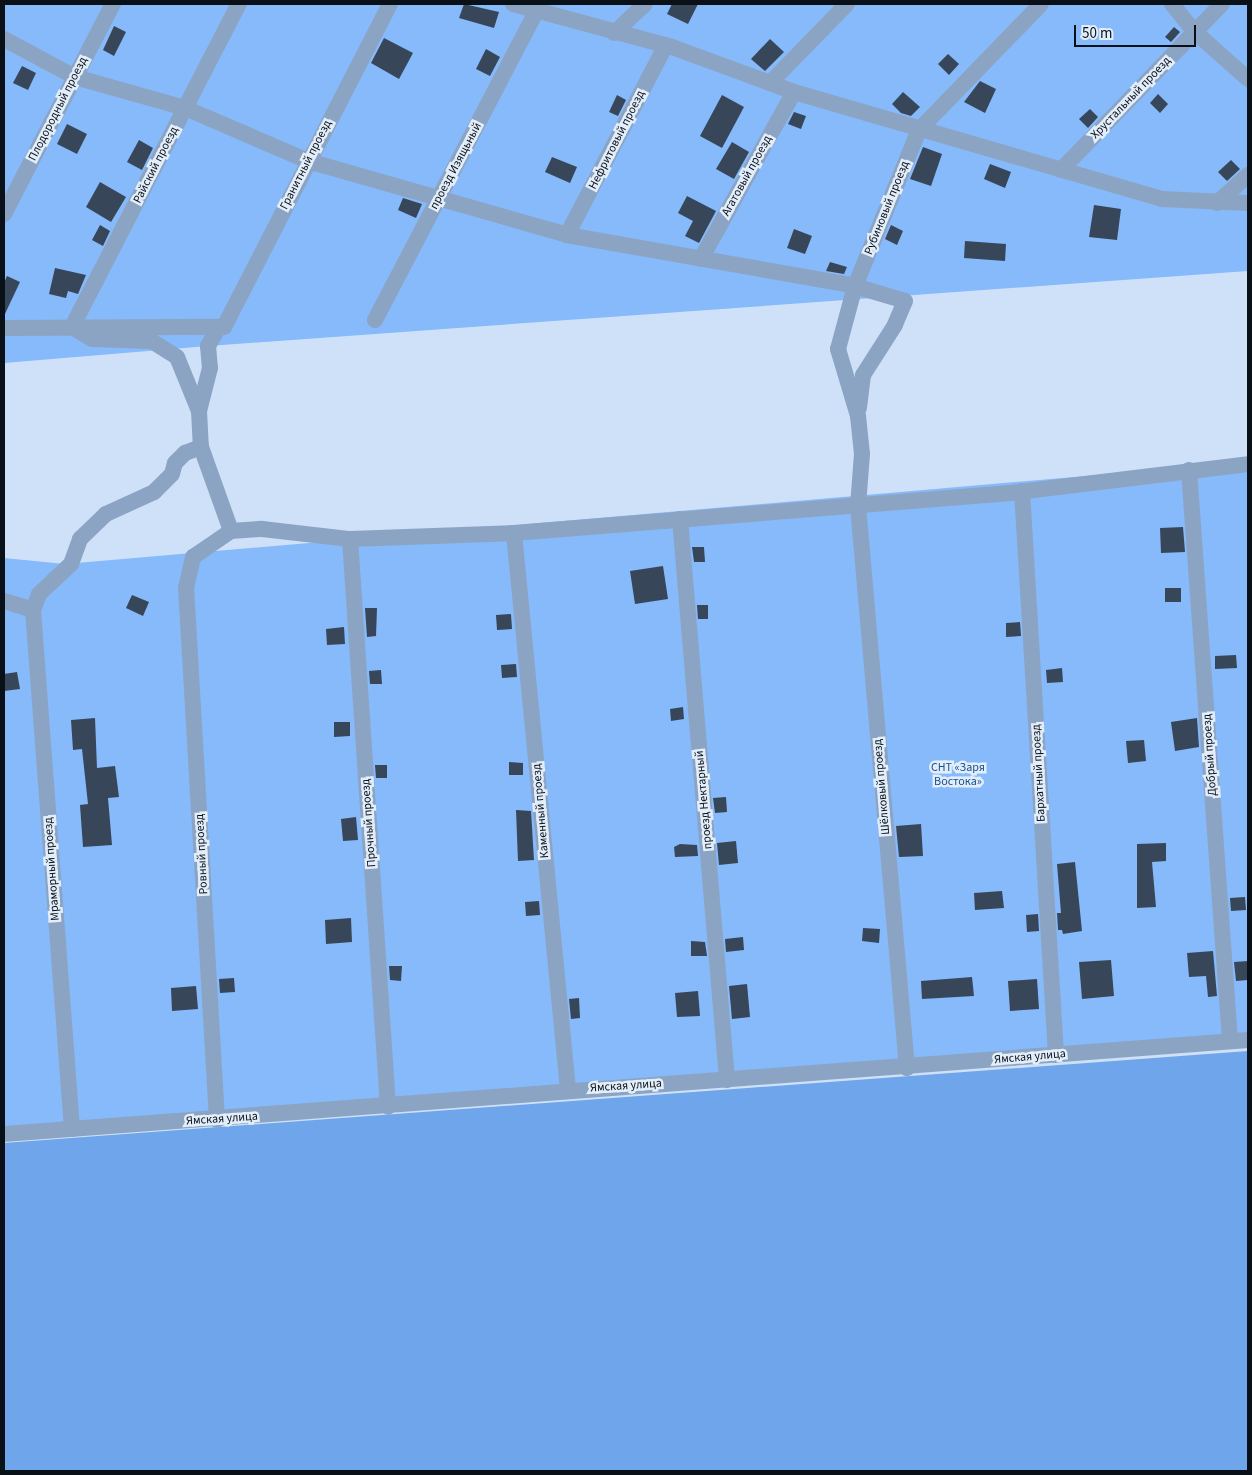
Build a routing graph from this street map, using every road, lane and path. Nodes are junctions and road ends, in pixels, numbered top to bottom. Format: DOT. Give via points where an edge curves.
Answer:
graph roads {
  1 [pos="113,4"];
  2 [pos="238,4"];
  3 [pos="390,4"];
  4 [pos="513,4"];
  5 [pos="645,4"];
  6 [pos="847,4"];
  7 [pos="1041,4"];
  8 [pos="1172,4"];
  9 [pos="1222,4"];
  10 [pos="536,12"];
  11 [pos="1195,32"];
  12 [pos="614,33"];
  13 [pos="4,39"];
  14 [pos="666,45"];
  15 [pos="75,77"];
  16 [pos="1248,79"];
  17 [pos="770,83"];
  18 [pos="794,92"];
  19 [pos="185,108"];
  20 [pos="919,130"];
  21 [pos="308,161"];
  22 [pos="1061,170"];
  23 [pos="1248,175"];
  24 [pos="439,197"];
  25 [pos="1248,203"];
  26 [pos="1217,204"];
  27 [pos="4,214"];
  28 [pos="567,235"];
  29 [pos="701,259"];
  30 [pos="855,286"];
  31 [pos="375,320"];
  32 [pos="72,327"];
  33 [pos="4,328"];
  34 [pos="221,328"];
  35 [pos="199,411"];
  36 [pos="858,416"];
  37 [pos="201,447"];
  38 [pos="1248,464"];
  39 [pos="1189,470"];
  40 [pos="1022,491"];
  41 [pos="858,506"];
  42 [pos="680,520"];
  43 [pos="231,531"];
  44 [pos="514,533"];
  45 [pos="350,540"];
  46 [pos="4,601"];
  47 [pos="33,610"];
  48 [pos="1248,1040"];
  49 [pos="1230,1041"];
  50 [pos="1056,1055"];
  51 [pos="907,1068"];
  52 [pos="728,1080"];
  53 [pos="568,1090"];
  54 [pos="388,1107"];
  55 [pos="217,1120"];
  56 [pos="72,1129"];
  57 [pos="4,1134"];
  1 -- 15 [label="street, Плодородный проезд"];
  2 -- 19 [label="street, Райский проезд"];
  3 -- 21 [label="street, Гранитный проезд"];
  4 -- 10 [label="street"];
  5 -- 12 [label="street"];
  6 -- 17 [label="street"];
  7 -- 20 [label="street"];
  8 -- 11 [label="street"];
  9 -- 11 [label="street, Хрустальный проезд"];
  10 -- 12 [label="street"];
  10 -- 24 [label="street, проезд Изящьный"];
  11 -- 16 [label="street"];
  11 -- 22 [label="street, Хрустальный проезд"];
  12 -- 14 [label="street"];
  13 -- 15 [label="street"];
  14 -- 17 [label="street"];
  14 -- 28 [label="street, Нефритовый проезд"];
  15 -- 19 [label="street"];
  15 -- 27 [label="street, Плодородный проезд"];
  17 -- 18 [label="street"];
  18 -- 20 [label="street"];
  18 -- 29 [label="street, Агатовый проезд"];
  19 -- 21 [label="street"];
  19 -- 32 [label="street, Райский проезд"];
  20 -- 22 [label="street"];
  20 -- 30 [label="street, Рубиновый проезд"];
  21 -- 24 [label="street"];
  21 -- 34 [label="street, Гранитный проезд"];
  22 -- 26 [label="street" via="1162,198"];
  23 -- 26 [label="street"];
  24 -- 28 [label="street"];
  24 -- 31 [label="street, проезд Изящьный"];
  25 -- 26 [label="street"];
  28 -- 29 [label="street"];
  29 -- 30 [label="street"];
  30 -- 36 [label="street, Рубиновый проезд" via="838,349"];
  30 -- 36 [label="street" via="905,301 895,325 863,375"];
  32 -- 33 [label="street"];
  32 -- 34 [label="street"];
  32 -- 35 [label="street" via="92,339 151,341 177,357"];
  34 -- 35 [label="street, Гранитный проезд" via="208,346 210,368"];
  35 -- 37 [label="street"];
  36 -- 41 [label="street, Шёлковый проезд" via="862,454"];
  37 -- 43 [label="street"];
  37 -- 47 [label="street" via="185,453 175,463 172,474 154,492 106,514 80,539 71,564 39,594"];
  38 -- 39 [label="street"];
  39 -- 40 [label="street"];
  39 -- 49 [label="street, Добрый проезд"];
  40 -- 41 [label="street"];
  40 -- 50 [label="street, Бархатный проезд"];
  41 -- 42 [label="street"];
  41 -- 51 [label="street, Шёлковый проезд"];
  42 -- 44 [label="street"];
  42 -- 52 [label="street, проезд Нектарный"];
  43 -- 45 [label="street" via="262,529"];
  43 -- 55 [label="street, Ровный проезд" via="193,557 186,588"];
  44 -- 45 [label="street"];
  44 -- 53 [label="street, Каменный проезд"];
  45 -- 54 [label="street, Прочный проезд"];
  46 -- 47 [label="street"];
  47 -- 56 [label="street, Мраморный проезд"];
  48 -- 49 [label="street, Ямская улица"];
  49 -- 50 [label="street, Ямская улица"];
  50 -- 51 [label="street, Ямская улица"];
  51 -- 52 [label="street, Ямская улица"];
  52 -- 53 [label="street, Ямская улица"];
  53 -- 54 [label="street, Ямская улица"];
  54 -- 55 [label="street, Ямская улица"];
  55 -- 56 [label="street, Ямская улица"];
  56 -- 57 [label="street, Ямская улица"];
}
